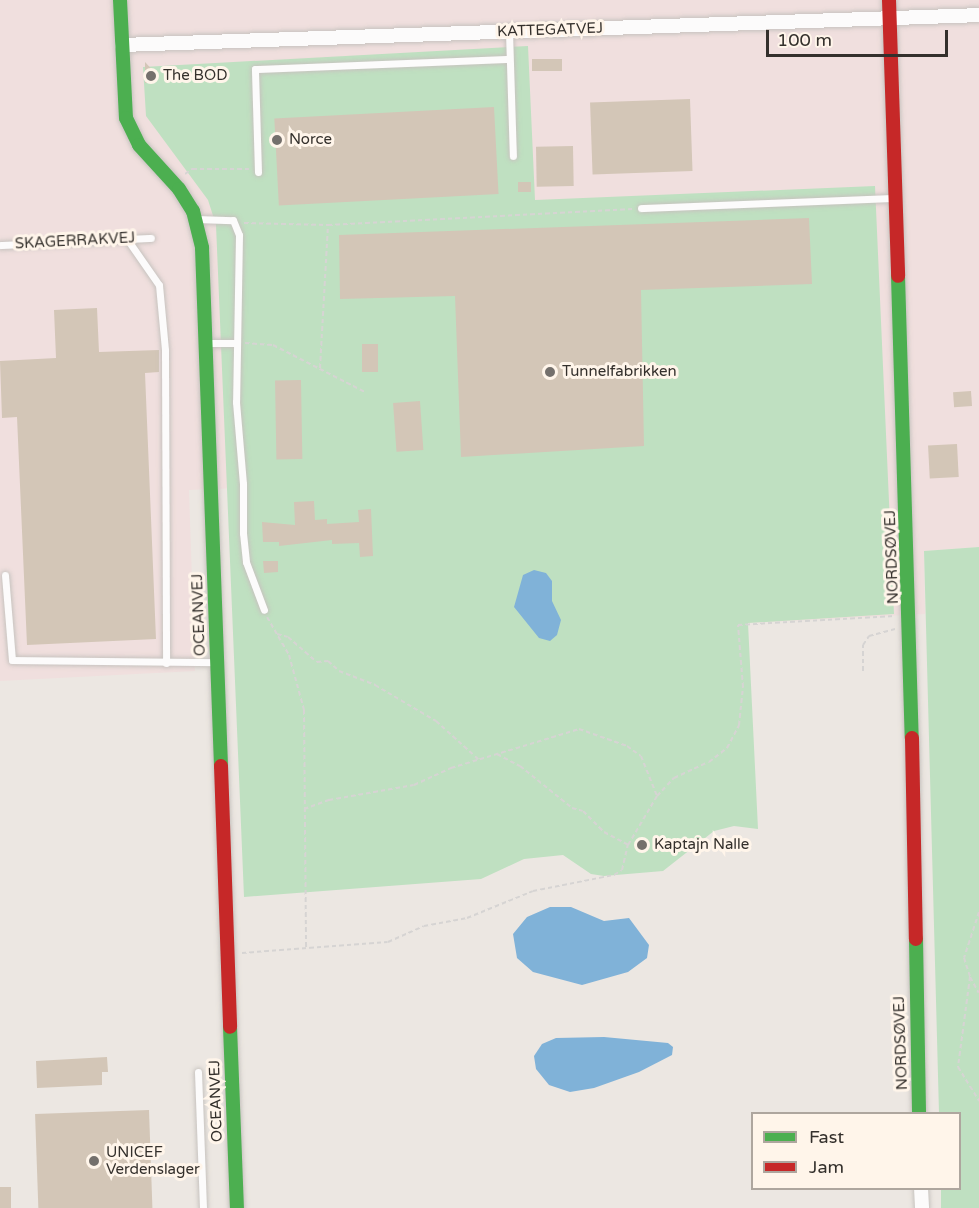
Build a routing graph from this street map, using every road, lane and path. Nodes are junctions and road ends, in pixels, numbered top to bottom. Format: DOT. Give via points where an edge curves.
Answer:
graph roads {
  1 [pos="120,0"];
  2 [pos="889,0"];
  3 [pos="979,15"];
  4 [pos="890,18"];
  5 [pos="509,32"];
  6 [pos="122,45"];
  7 [pos="509,59"];
  8 [pos="513,156"];
  9 [pos="257,170"];
  10 [pos="173,182"];
  11 [pos="895,198"];
  12 [pos="641,208"];
  13 [pos="195,219"];
  14 [pos="237,224"];
  15 [pos="328,225"];
  16 [pos="151,238"];
  17 [pos="127,239"];
  18 [pos="0,245"];
  19 [pos="236,343"];
  20 [pos="206,344"];
  21 [pos="320,368"];
  22 [pos="365,392"];
  23 [pos="5,575"];
  24 [pos="264,610"];
  25 [pos="910,622"];
  26 [pos="277,634"];
  27 [pos="217,662"];
  28 [pos="166,663"];
  29 [pos="863,671"];
  30 [pos="497,754"];
  31 [pos="478,759"];
  32 [pos="657,796"];
  33 [pos="304,809"];
  34 [pos="628,845"];
  35 [pos="979,912"];
  36 [pos="306,948"];
  37 [pos="227,954"];
  38 [pos="970,977"];
  39 [pos="979,993"];
  40 [pos="198,1072"];
  41 [pos="979,1101"];
  42 [pos="920,1112"];
  43 [pos="921,1190"];
  44 [pos="203,1208"];
  45 [pos="237,1208"];
  46 [pos="922,1208"];
  1 -- 6 [label="street, OCEANVEJ"];
  2 -- 4 [label="street, NORDSØVEJ"];
  3 -- 4 [label="street, KATTEGATVEJ"];
  4 -- 5 [label="street, KATTEGATVEJ"];
  4 -- 11 [label="street, NORDSØVEJ"];
  5 -- 6 [label="street, KATTEGATVEJ"];
  5 -- 7 [label="lane"];
  6 -- 10 [label="street, OCEANVEJ" via="126,118 139,145"];
  7 -- 8 [label="lane"];
  7 -- 9 [label="lane" via="255,69"];
  9 -- 10 [label="path" via="192,170"];
  10 -- 13 [label="street, OCEANVEJ"];
  11 -- 12 [label="lane"];
  11 -- 25 [label="street, NORDSØVEJ"];
  12 -- 15 [label="path"];
  13 -- 14 [label="lane" via="223,218"];
  13 -- 20 [label="street, OCEANVEJ" via="202,248"];
  14 -- 15 [label="path"];
  14 -- 19 [label="lane"];
  15 -- 21 [label="path"];
  16 -- 17 [label="lane, SKAGERRAKVEJ"];
  17 -- 18 [label="lane, SKAGERRAKVEJ"];
  17 -- 28 [label="lane" via="159,285 163,329"];
  19 -- 20 [label="lane"];
  19 -- 21 [label="path" via="273,345"];
  19 -- 24 [label="lane" via="246,562"];
  20 -- 27 [label="street, OCEANVEJ"];
  21 -- 22 [label="path"];
  23 -- 28 [label="lane" via="12,660"];
  24 -- 26 [label="path"];
  25 -- 29 [label="path" via="869,636 863,645"];
  25 -- 32 [label="path" via="738,625 743,687 739,725 727,748 709,762 674,778"];
  25 -- 42 [label="street, NORDSØVEJ"];
  26 -- 31 [label="path" via="288,637 317,662 328,661 339,671 375,685 436,721"];
  26 -- 33 [label="path" via="299,682 304,710"];
  27 -- 28 [label="lane"];
  27 -- 37 [label="street, OCEANVEJ"];
  30 -- 31 [label="path"];
  30 -- 32 [label="path" via="579,729 588,730 641,756"];
  30 -- 34 [label="path" via="520,766 604,832"];
  31 -- 33 [label="path" via="414,785 329,800"];
  32 -- 34 [label="path"];
  33 -- 36 [label="path"];
  34 -- 36 [label="path" via="622,870 614,875 533,891 467,918 424,926 388,942"];
  35 -- 38 [label="path" via="964,958"];
  36 -- 37 [label="path"];
  37 -- 45 [label="street, OCEANVEJ"];
  38 -- 39 [label="path"];
  38 -- 41 [label="path" via="958,1067"];
  40 -- 44 [label="lane"];
  43 -- 46 [label="street"];
}
